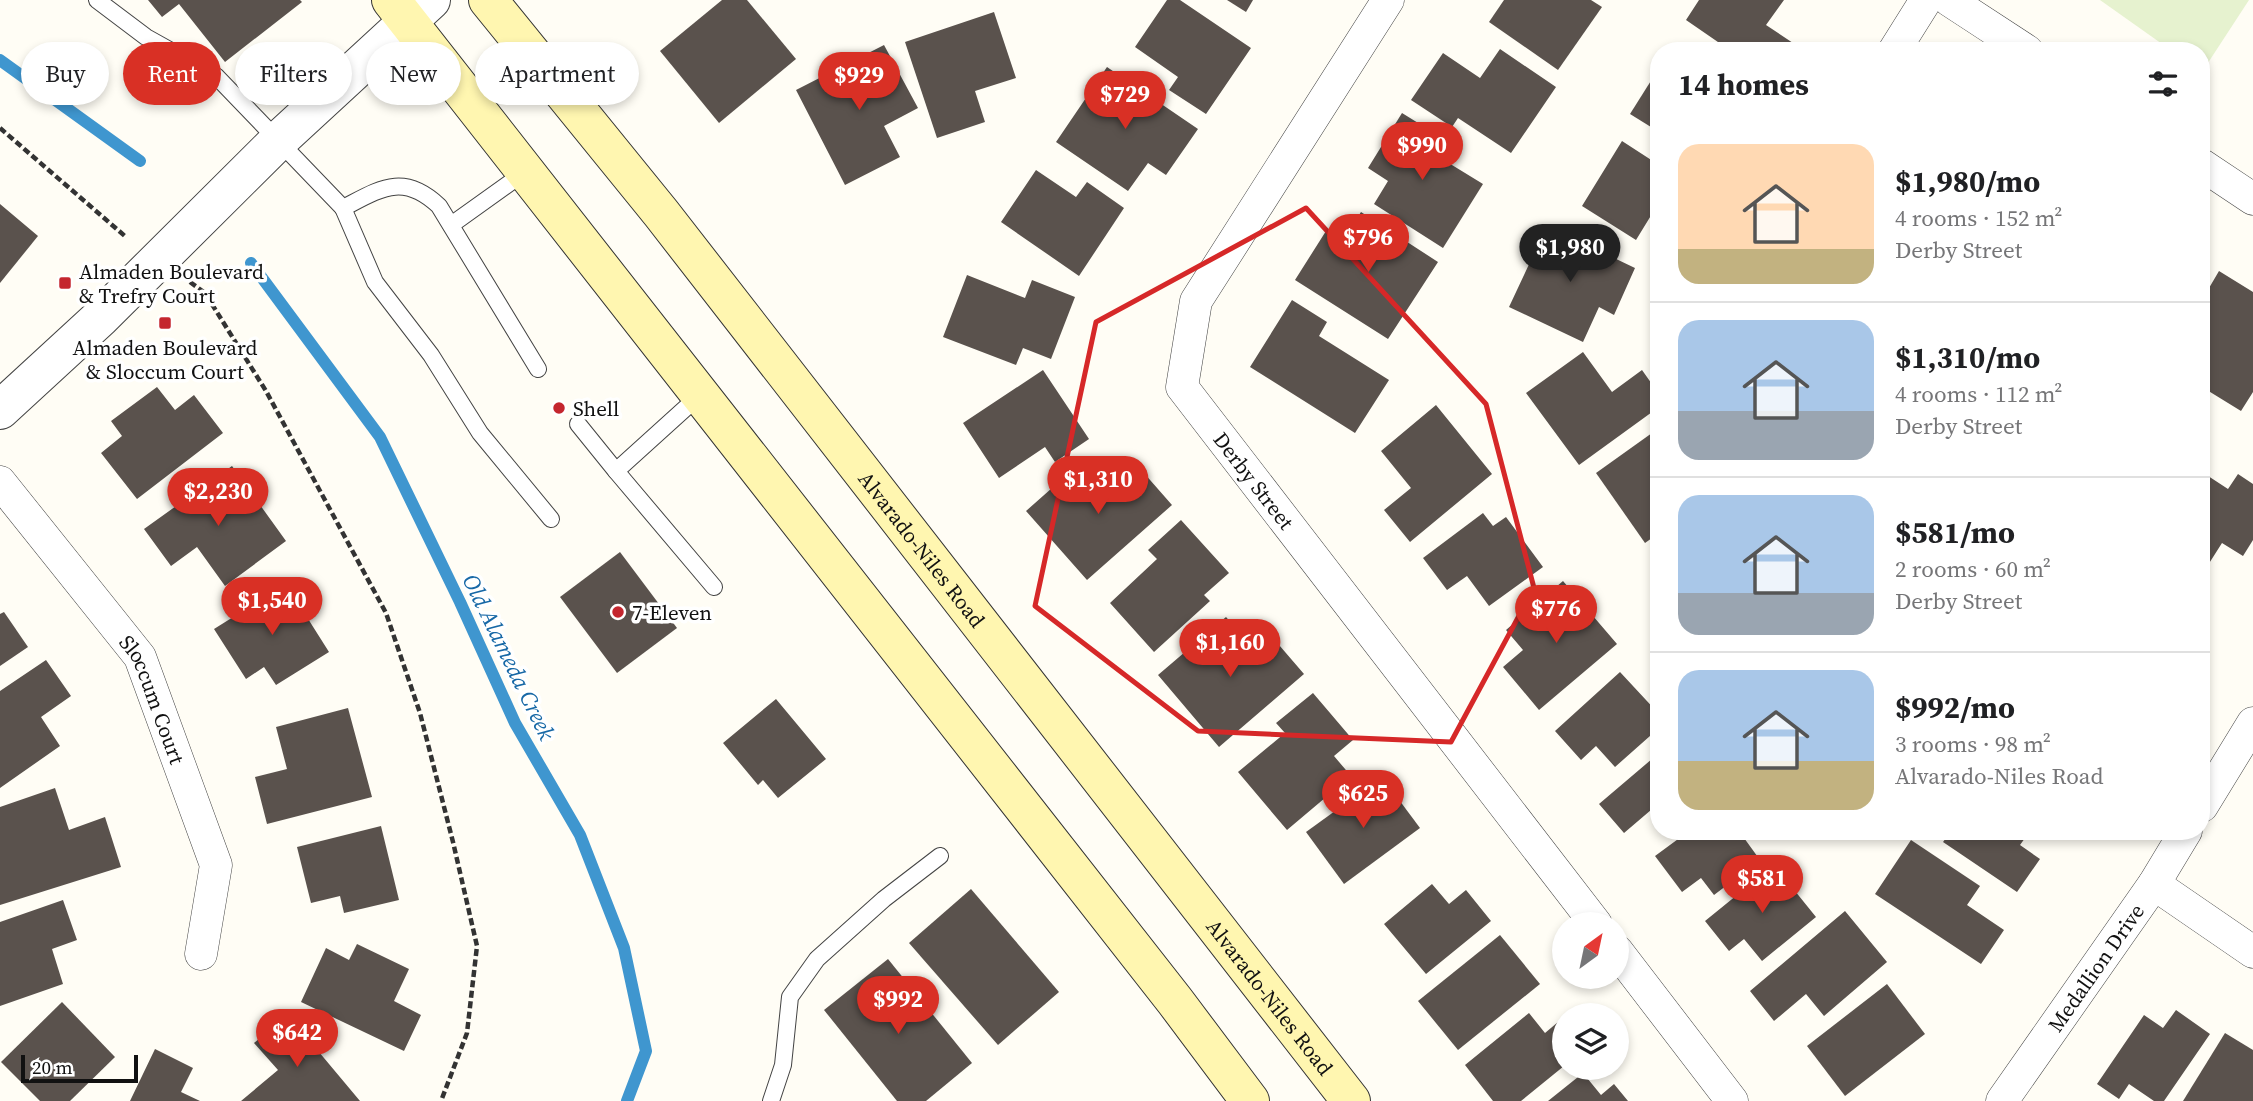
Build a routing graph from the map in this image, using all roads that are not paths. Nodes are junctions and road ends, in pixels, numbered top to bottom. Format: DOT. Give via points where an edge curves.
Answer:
graph roads {
  1 [pos="97,0"];
  2 [pos="488,0"];
  3 [pos="1388,0"];
  4 [pos="1926,0"];
  5 [pos="1949,0"];
  6 [pos="410,7"];
  7 [pos="1900,42"];
  8 [pos="2013,42"];
  9 [pos="278,141"];
  10 [pos="2210,170"];
  11 [pos="525,172"];
  12 [pos="2253,199"];
  13 [pos="343,208"];
  14 [pos="451,225"];
  15 [pos="538,369"];
  16 [pos="700,395"];
  17 [pos="0,410"];
  18 [pos="578,424"];
  19 [pos="616,471"];
  20 [pos="0,482"];
  21 [pos="551,519"];
  22 [pos="714,587"];
  23 [pos="2253,723"];
  24 [pos="2210,793"];
  25 [pos="2181,840"];
  26 [pos="940,856"];
  27 [pos="2154,884"];
  28 [pos="1587,912"];
  29 [pos="2253,952"];
  30 [pos="201,954"];
  31 [pos="1629,967"];
  32 [pos="771,1101"];
  33 [pos="1251,1101"];
  34 [pos="1351,1101"];
  35 [pos="1732,1101"];
  36 [pos="2002,1101"];
  1 -- 9 [label="lane" via="146,37 216,76"];
  2 -- 34 [label="main road, Alvarado-Niles Road" via="670,224"];
  3 -- 28 [label="street, Derby Street" via="1195,301 1182,387"];
  4 -- 7 [label="street"];
  5 -- 8 [label="street"];
  6 -- 9 [label="street"];
  6 -- 11 [label="main road"];
  9 -- 13 [label="lane"];
  9 -- 17 [label="street"];
  10 -- 12 [label="street"];
  11 -- 14 [label="lane"];
  11 -- 16 [label="main road"];
  13 -- 14 [label="lane" via="382,188 404,187 427,195"];
  13 -- 21 [label="lane" via="375,282 431,355 480,433"];
  14 -- 15 [label="lane"];
  16 -- 19 [label="lane"];
  16 -- 33 [label="main road"];
  18 -- 19 [label="lane"];
  19 -- 22 [label="lane"];
  20 -- 30 [label="street, Sloccum Court" via="140,657 216,865"];
  23 -- 24 [label="street"];
  25 -- 27 [label="street, Medallion Drive"];
  26 -- 32 [label="lane" via="884,898 817,959 790,997 783,1065"];
  27 -- 29 [label="street"];
  27 -- 36 [label="street, Medallion Drive"];
  31 -- 35 [label="street"];
}
